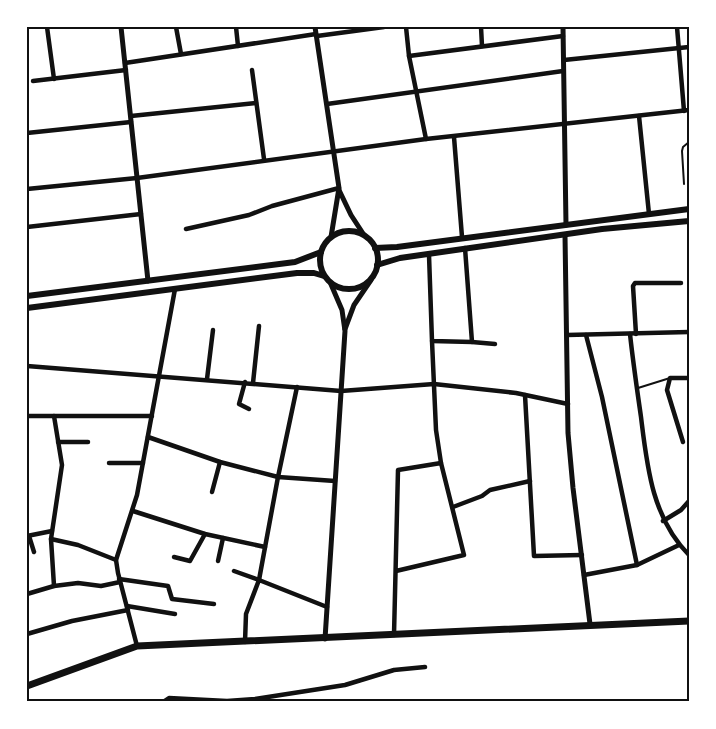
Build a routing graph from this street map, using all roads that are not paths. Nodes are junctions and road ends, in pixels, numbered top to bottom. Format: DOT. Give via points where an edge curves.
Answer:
graph roads {
  1 [pos="47,27"];
  2 [pos="121,27"];
  3 [pos="176,27"];
  4 [pos="236,27"];
  5 [pos="384,27"];
  6 [pos="406,27"];
  7 [pos="481,27"];
  8 [pos="563,27"];
  9 [pos="677,27"];
  10 [pos="316,32"];
  11 [pos="564,36"];
  12 [pos="238,46"];
  13 [pos="482,46"];
  14 [pos="689,47"];
  15 [pos="679,48"];
  16 [pos="181,54"];
  17 [pos="409,56"];
  18 [pos="564,60"];
  19 [pos="125,63"];
  20 [pos="126,70"];
  21 [pos="252,70"];
  22 [pos="563,71"];
  23 [pos="54,79"];
  24 [pos="33,81"];
  25 [pos="417,91"];
  26 [pos="256,103"];
  27 [pos="327,104"];
  28 [pos="686,111"];
  29 [pos="639,116"];
  30 [pos="131,119"];
  31 [pos="564,125"];
  32 [pos="27,133"];
  33 [pos="454,137"];
  34 [pos="426,139"];
  35 [pos="689,142"];
  36 [pos="333,151"];
  37 [pos="264,159"];
  38 [pos="137,178"];
  39 [pos="684,184"];
  40 [pos="339,188"];
  41 [pos="27,189"];
  42 [pos="689,209"];
  43 [pos="141,214"];
  44 [pos="649,214"];
  45 [pos="689,221"];
  46 [pos="566,225"];
  47 [pos="27,227"];
  48 [pos="186,230"];
  49 [pos="364,235"];
  50 [pos="565,235"];
  51 [pos="331,237"];
  52 [pos="462,237"];
  53 [pos="375,248"];
  54 [pos="465,248"];
  55 [pos="321,252"];
  56 [pos="429,255"];
  57 [pos="377,265"];
  58 [pos="324,276"];
  59 [pos="370,280"];
  60 [pos="148,281"];
  61 [pos="330,282"];
  62 [pos="681,283"];
  63 [pos="175,289"];
  64 [pos="27,296"];
  65 [pos="27,308"];
  66 [pos="259,326"];
  67 [pos="213,330"];
  68 [pos="345,331"];
  69 [pos="689,332"];
  70 [pos="630,334"];
  71 [pos="636,334"];
  72 [pos="567,335"];
  73 [pos="586,335"];
  74 [pos="432,341"];
  75 [pos="472,342"];
  76 [pos="495,344"];
  77 [pos="27,366"];
  78 [pos="159,375"];
  79 [pos="670,378"];
  80 [pos="689,378"];
  81 [pos="207,379"];
  82 [pos="245,382"];
  83 [pos="253,383"];
  84 [pos="434,384"];
  85 [pos="297,387"];
  86 [pos="637,388"];
  87 [pos="341,391"];
  88 [pos="525,395"];
  89 [pos="568,404"];
  90 [pos="249,409"];
  91 [pos="27,416"];
  92 [pos="54,416"];
  93 [pos="152,416"];
  94 [pos="148,437"];
  95 [pos="58,441"];
  96 [pos="88,442"];
  97 [pos="683,442"];
  98 [pos="220,462"];
  99 [pos="108,463"];
  100 [pos="143,463"];
  101 [pos="441,464"];
  102 [pos="278,477"];
  103 [pos="335,481"];
  104 [pos="530,481"];
  105 [pos="212,492"];
  106 [pos="689,501"];
  107 [pos="453,507"];
  108 [pos="133,511"];
  109 [pos="663,520"];
  110 [pos="52,531"];
  111 [pos="205,534"];
  112 [pos="28,536"];
  113 [pos="224,538"];
  114 [pos="51,539"];
  115 [pos="679,545"];
  116 [pos="265,547"];
  117 [pos="34,552"];
  118 [pos="582,555"];
  119 [pos="689,555"];
  120 [pos="174,557"];
  121 [pos="116,560"];
  122 [pos="218,561"];
  123 [pos="637,565"];
  124 [pos="234,571"];
  125 [pos="396,571"];
  126 [pos="584,575"];
  127 [pos="120,580"];
  128 [pos="259,580"];
  129 [pos="54,585"];
  130 [pos="27,594"];
  131 [pos="214,604"];
  132 [pos="327,607"];
  133 [pos="127,608"];
  134 [pos="175,614"];
  135 [pos="689,621"];
  136 [pos="590,624"];
  137 [pos="27,634"];
  138 [pos="394,635"];
  139 [pos="325,639"];
  140 [pos="245,642"];
  141 [pos="137,646"];
  142 [pos="426,667"];
  143 [pos="27,687"];
  144 [pos="163,702"];
  1 -- 23 [label="street"];
  2 -- 19 [label="street"];
  3 -- 16 [label="street"];
  4 -- 12 [label="street"];
  5 -- 10 [label="street"];
  6 -- 17 [label="street"];
  7 -- 13 [label="street"];
  8 -- 11 [label="street"];
  9 -- 15 [label="street"];
  10 -- 12 [label="street"];
  10 -- 27 [label="street"];
  11 -- 13 [label="street"];
  11 -- 18 [label="street"];
  12 -- 16 [label="street"];
  13 -- 17 [label="street"];
  14 -- 15 [label="street"];
  15 -- 18 [label="street"];
  15 -- 28 [label="street"];
  16 -- 19 [label="street"];
  17 -- 25 [label="street"];
  18 -- 22 [label="street"];
  19 -- 20 [label="street"];
  20 -- 23 [label="street"];
  20 -- 30 [label="street"];
  21 -- 26 [label="street"];
  22 -- 25 [label="street"];
  22 -- 31 [label="street"];
  23 -- 24 [label="street"];
  25 -- 27 [label="street"];
  25 -- 34 [label="street"];
  26 -- 30 [label="street"];
  26 -- 37 [label="street"];
  27 -- 36 [label="street"];
  28 -- 29 [label="street"];
  29 -- 31 [label="street"];
  29 -- 44 [label="street"];
  30 -- 32 [label="street"];
  30 -- 38 [label="street"];
  31 -- 33 [label="street"];
  31 -- 46 [label="street"];
  33 -- 34 [label="street"];
  33 -- 52 [label="street"];
  34 -- 36 [label="street"];
  35 -- 39 [label="lane" via="682,151"];
  36 -- 37 [label="street"];
  36 -- 40 [label="street"];
  37 -- 38 [label="street"];
  38 -- 41 [label="street"];
  38 -- 43 [label="street"];
  40 -- 48 [label="street"];
  40 -- 49 [label="street"];
  40 -- 51 [label="street"];
  42 -- 44 [label="main road"];
  43 -- 47 [label="street"];
  43 -- 60 [label="street"];
  44 -- 46 [label="main road"];
  45 -- 50 [label="main road"];
  46 -- 52 [label="main road"];
  49 -- 51 [label="main road" via="347,231"];
  49 -- 53 [label="main road"];
  50 -- 54 [label="main road"];
  50 -- 72 [label="street"];
  51 -- 55 [label="main road"];
  52 -- 53 [label="main road"];
  53 -- 57 [label="main road"];
  54 -- 56 [label="main road"];
  54 -- 75 [label="street"];
  55 -- 58 [label="main road"];
  55 -- 60 [label="main road" via="295,262"];
  56 -- 57 [label="main road"];
  56 -- 74 [label="street"];
  57 -- 59 [label="main road"];
  58 -- 61 [label="main road"];
  58 -- 63 [label="main road" via="297,273"];
  59 -- 61 [label="main road" via="351,290"];
  59 -- 68 [label="street" via="354,305"];
  60 -- 64 [label="main road"];
  61 -- 68 [label="street" via="342,310"];
  62 -- 71 [label="street" via="635,283"];
  63 -- 65 [label="main road"];
  63 -- 78 [label="street"];
  66 -- 83 [label="street"];
  67 -- 81 [label="street"];
  68 -- 87 [label="street"];
  69 -- 71 [label="street"];
  70 -- 71 [label="street"];
  70 -- 73 [label="street"];
  70 -- 86 [label="street"];
  72 -- 73 [label="street"];
  72 -- 89 [label="street"];
  73 -- 123 [label="street"];
  74 -- 75 [label="street"];
  74 -- 84 [label="street"];
  75 -- 76 [label="street"];
  77 -- 78 [label="street"];
  78 -- 81 [label="street"];
  78 -- 93 [label="street"];
  79 -- 80 [label="street"];
  79 -- 86 [label="lane"];
  79 -- 97 [label="street" via="667,390"];
  81 -- 82 [label="street"];
  82 -- 83 [label="street"];
  82 -- 90 [label="street" via="238,404"];
  83 -- 85 [label="street"];
  84 -- 87 [label="street"];
  84 -- 88 [label="street"];
  84 -- 101 [label="street"];
  85 -- 87 [label="street"];
  85 -- 102 [label="street"];
  86 -- 109 [label="street" via="653,494"];
  87 -- 103 [label="street"];
  88 -- 89 [label="street"];
  88 -- 104 [label="street"];
  89 -- 118 [label="street"];
  91 -- 92 [label="street"];
  92 -- 93 [label="street"];
  92 -- 95 [label="street"];
  93 -- 94 [label="street"];
  94 -- 98 [label="street"];
  94 -- 100 [label="street"];
  95 -- 96 [label="street"];
  95 -- 110 [label="street" via="62,465"];
  98 -- 102 [label="street"];
  98 -- 105 [label="street"];
  99 -- 100 [label="street"];
  100 -- 108 [label="street"];
  101 -- 107 [label="street"];
  101 -- 125 [label="street" via="398,470"];
  102 -- 103 [label="street"];
  102 -- 116 [label="street"];
  103 -- 132 [label="street"];
  104 -- 107 [label="street" via="490,490"];
  104 -- 118 [label="street" via="534,556"];
  106 -- 109 [label="street"];
  107 -- 125 [label="street" via="464,555"];
  108 -- 111 [label="street"];
  108 -- 121 [label="street"];
  109 -- 115 [label="street"];
  110 -- 112 [label="street"];
  110 -- 114 [label="street"];
  111 -- 113 [label="street"];
  111 -- 120 [label="street" via="190,561"];
  112 -- 117 [label="street"];
  113 -- 116 [label="street"];
  113 -- 122 [label="street"];
  114 -- 121 [label="street"];
  114 -- 129 [label="street"];
  115 -- 119 [label="street"];
  115 -- 123 [label="street"];
  116 -- 128 [label="street"];
  118 -- 126 [label="street"];
  121 -- 127 [label="street"];
  123 -- 126 [label="street"];
  124 -- 128 [label="street"];
  125 -- 138 [label="street"];
  126 -- 136 [label="street"];
  127 -- 129 [label="street" via="101,586"];
  127 -- 131 [label="street" via="168,586 172,599"];
  127 -- 133 [label="street"];
  128 -- 132 [label="street"];
  128 -- 140 [label="street" via="246,615"];
  129 -- 130 [label="street"];
  132 -- 139 [label="street"];
  133 -- 134 [label="street"];
  133 -- 137 [label="street"];
  133 -- 141 [label="street"];
  135 -- 136 [label="main road"];
  136 -- 138 [label="main road"];
  138 -- 139 [label="main road"];
  139 -- 140 [label="main road"];
  140 -- 141 [label="main road"];
  141 -- 143 [label="main road"];
  142 -- 144 [label="street" via="255,699 169,698"];
}
